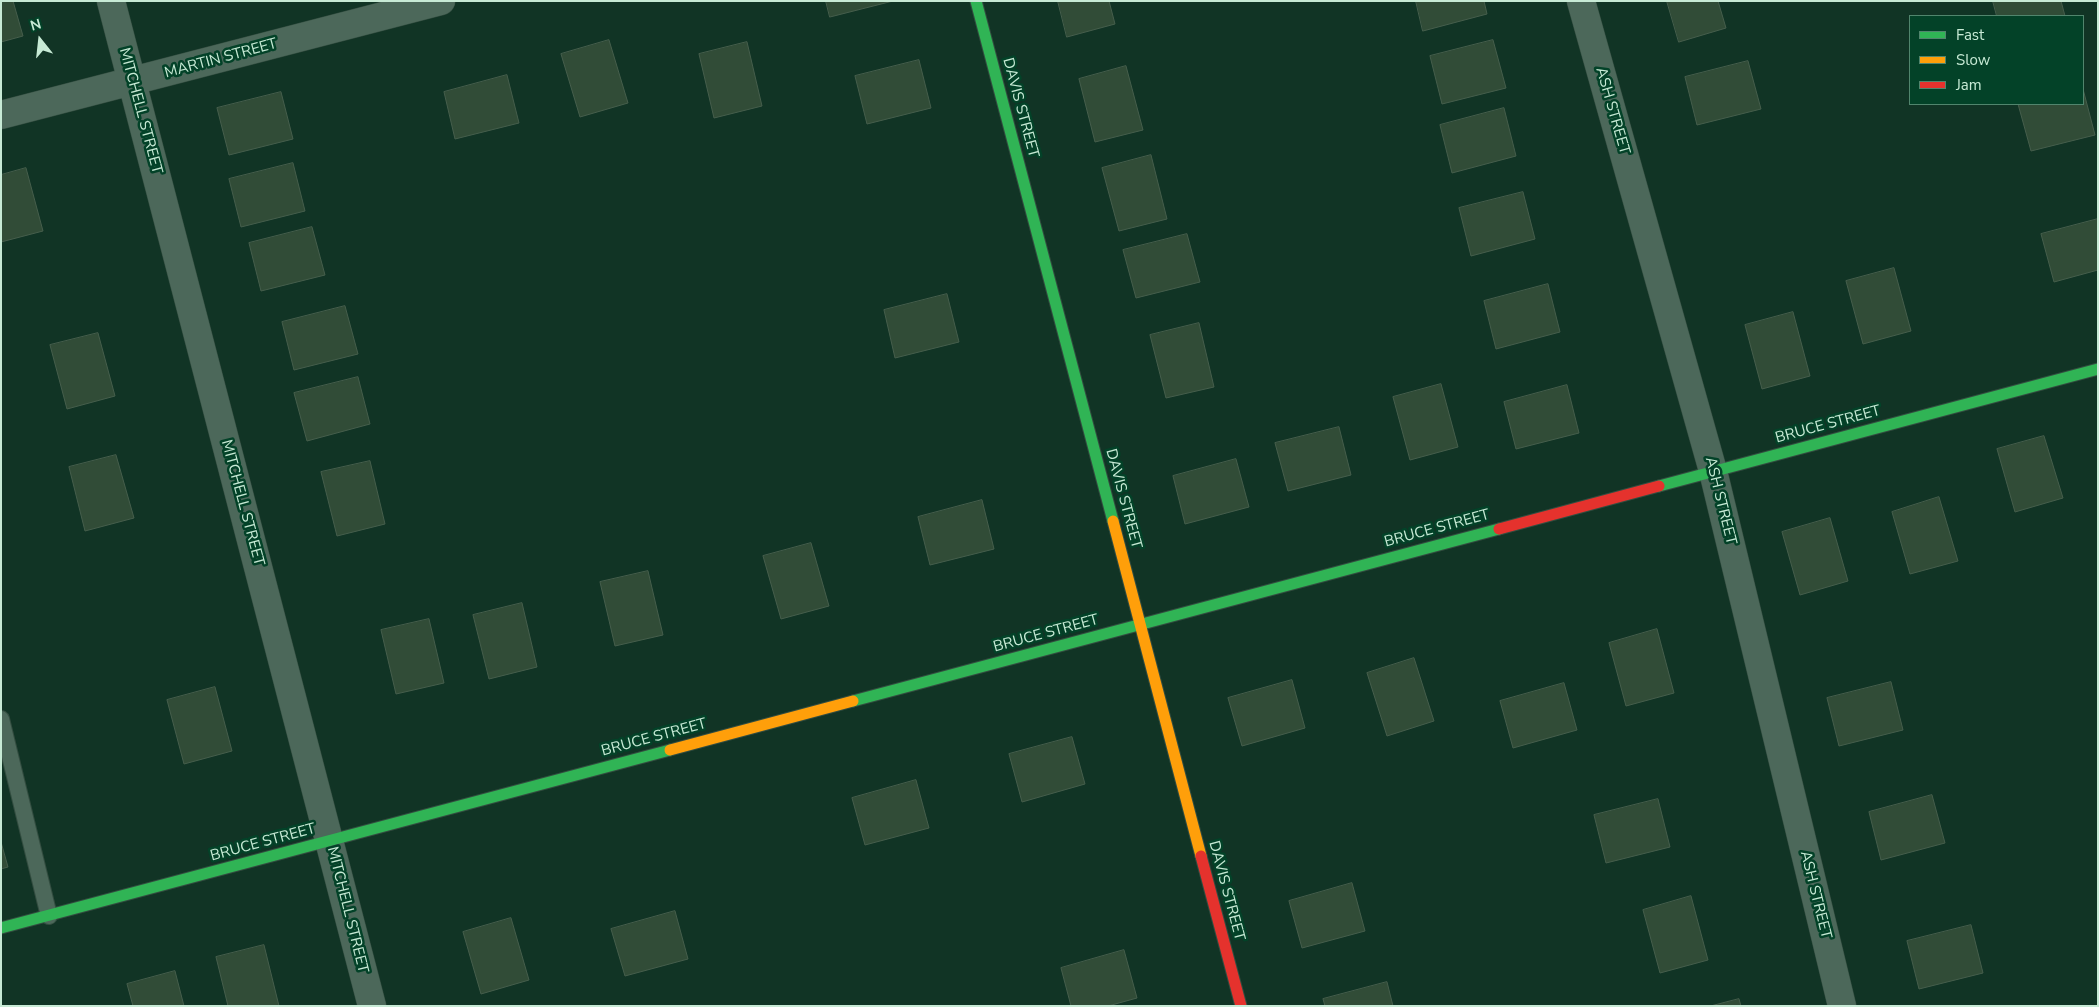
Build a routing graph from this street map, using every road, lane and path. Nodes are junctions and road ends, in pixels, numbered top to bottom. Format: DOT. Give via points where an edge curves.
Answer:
graph roads {
  1 [pos="111,1"];
  2 [pos="441,1"];
  3 [pos="976,1"];
  4 [pos="1581,1"];
  5 [pos="132,82"];
  6 [pos="1,115"];
  7 [pos="2098,369"];
  8 [pos="1713,471"];
  9 [pos="1141,624"];
  10 [pos="1,719"];
  11 [pos="330,840"];
  12 [pos="49,916"];
  13 [pos="1,928"];
  14 [pos="372,1006"];
  15 [pos="1241,1006"];
  16 [pos="1842,1006"];
  1 -- 5 [label="street, MITCHELL STREET"];
  2 -- 5 [label="street, MARTIN STREET"];
  3 -- 9 [label="street, DAVIS STREET"];
  4 -- 8 [label="street, ASH STREET"];
  5 -- 6 [label="street, MARTIN STREET"];
  5 -- 11 [label="street, MITCHELL STREET"];
  7 -- 8 [label="street, BRUCE STREET"];
  8 -- 9 [label="street, BRUCE STREET"];
  8 -- 16 [label="street, ASH STREET"];
  9 -- 11 [label="street, BRUCE STREET"];
  9 -- 15 [label="street, DAVIS STREET"];
  10 -- 12 [label="lane"];
  11 -- 12 [label="street, BRUCE STREET"];
  11 -- 14 [label="street, MITCHELL STREET"];
  12 -- 13 [label="street, BRUCE STREET"];
}
